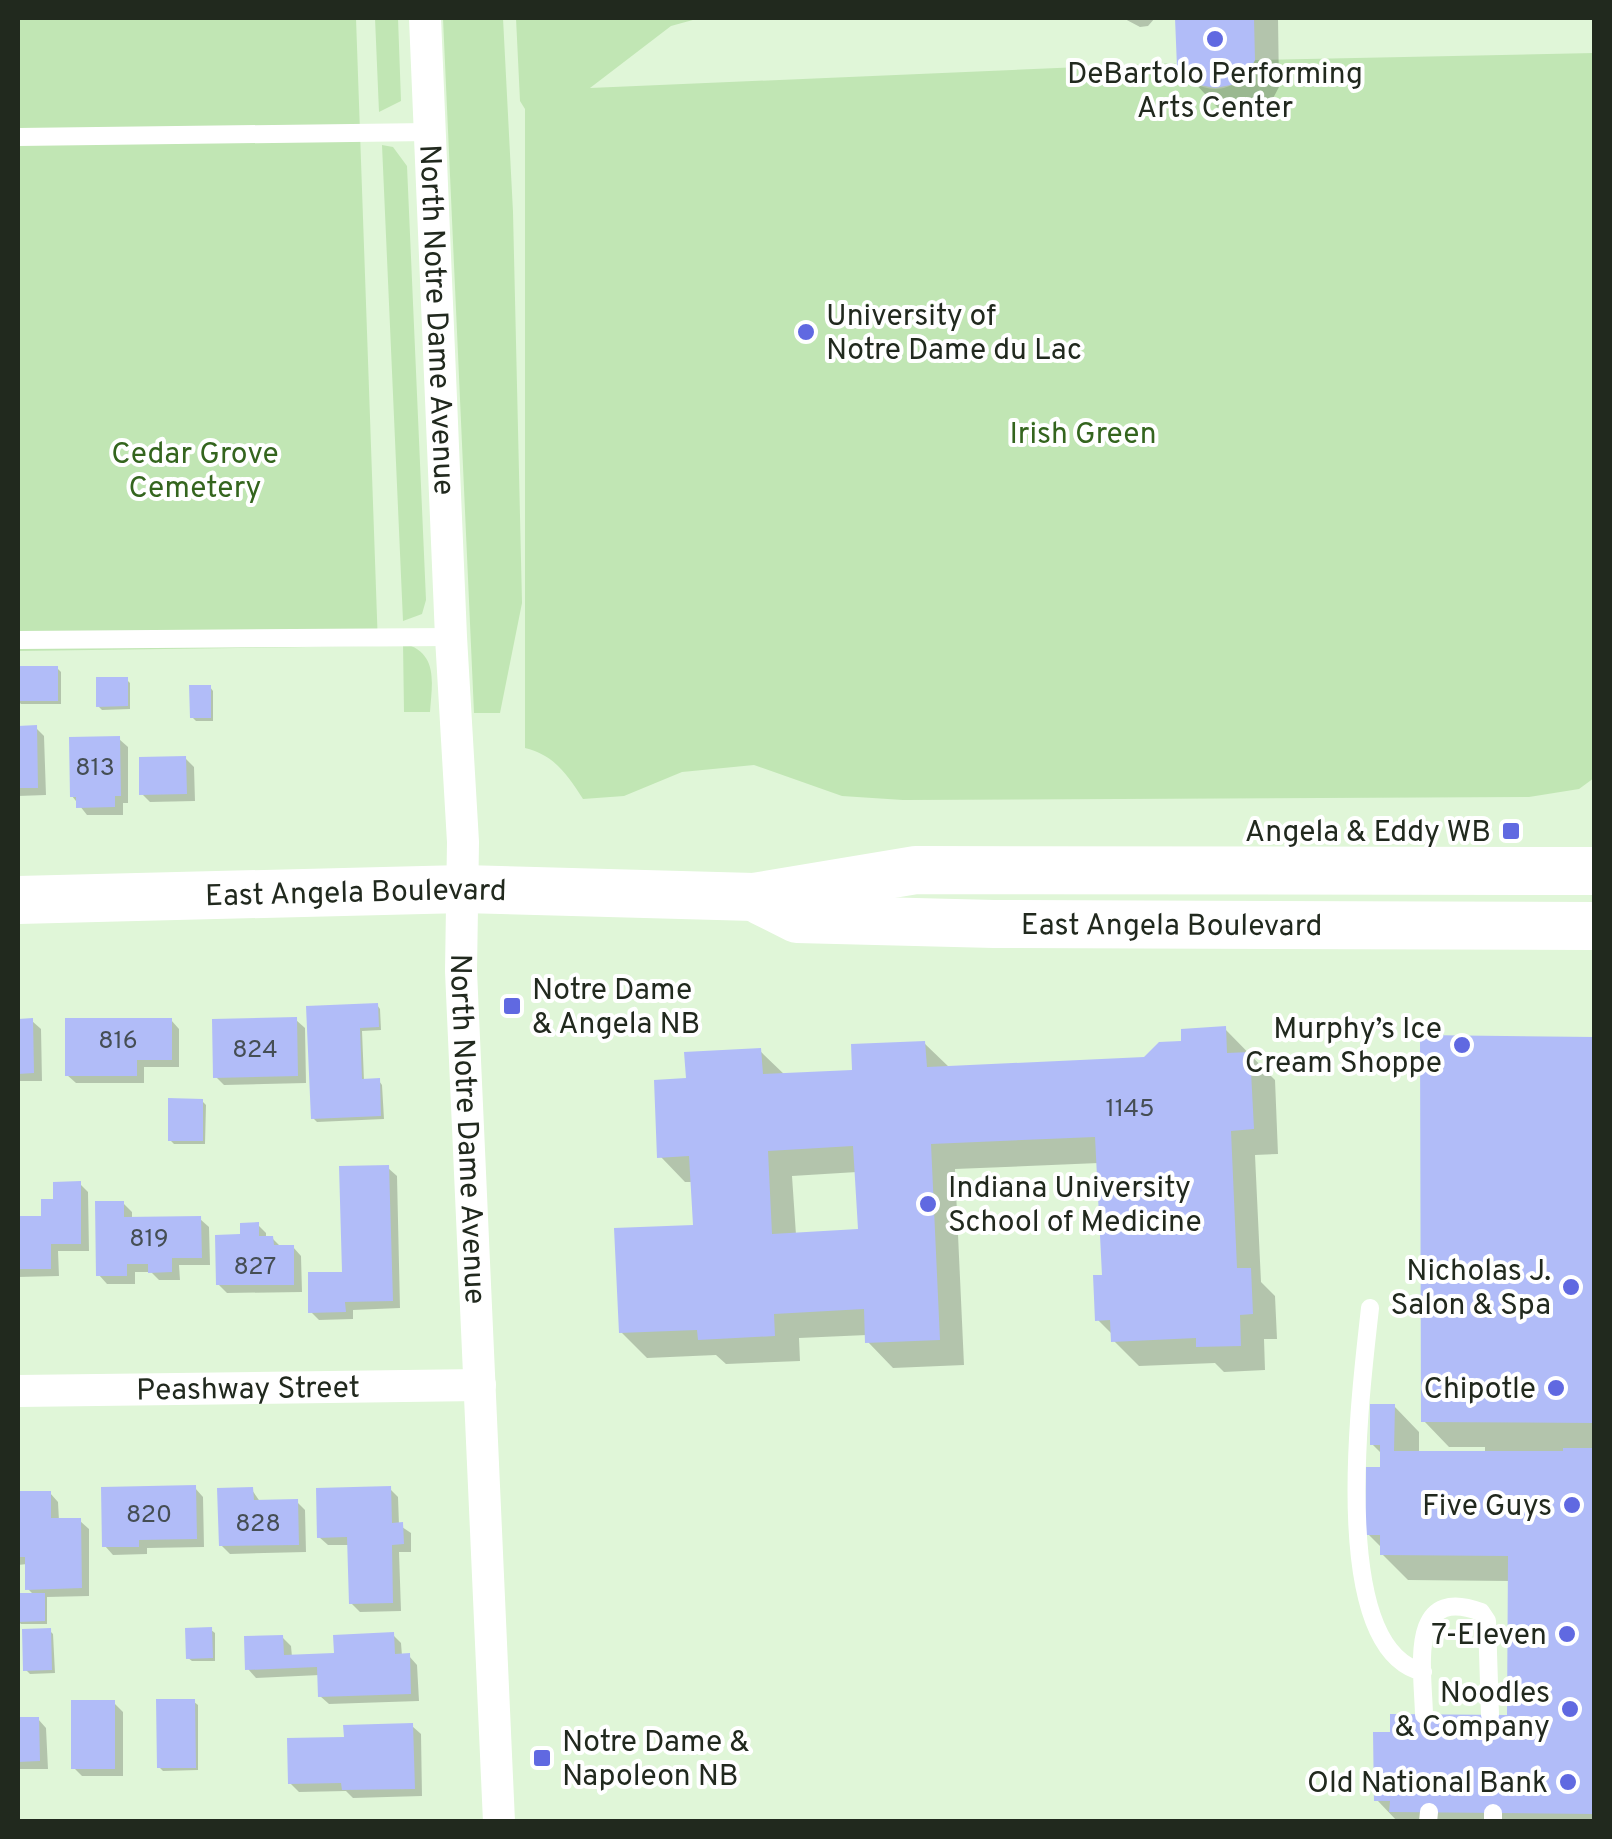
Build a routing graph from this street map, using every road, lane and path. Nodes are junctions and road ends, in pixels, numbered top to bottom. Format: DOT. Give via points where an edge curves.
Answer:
graph roads {
  1 [pos="424,18"];
  2 [pos="430,132"];
  3 [pos="18,137"];
  4 [pos="450,637"];
  5 [pos="18,640"];
  6 [pos="1594,871"];
  7 [pos="463,889"];
  8 [pos="754,897"];
  9 [pos="18,900"];
  10 [pos="1594,926"];
  11 [pos="1370,1308"];
  12 [pos="480,1385"];
  13 [pos="18,1391"];
  14 [pos="1424,1672"];
  15 [pos="1424,1715"];
  16 [pos="1490,1715"];
  17 [pos="499,1822"];
  1 -- 2 [label="street, North Notre Dame Avenue"];
  2 -- 3 [label="lane"];
  2 -- 4 [label="street, North Notre Dame Avenue"];
  4 -- 5 [label="lane"];
  4 -- 7 [label="street, North Notre Dame Avenue"];
  6 -- 8 [label="main road, East Angela Boulevard" via="916,870"];
  7 -- 8 [label="main road, East Angela Boulevard"];
  7 -- 9 [label="main road, East Angela Boulevard"];
  7 -- 12 [label="street, North Notre Dame Avenue"];
  8 -- 10 [label="main road, East Angela Boulevard" via="797,918"];
  11 -- 14 [label="lane" via="1359,1408 1358,1560 1367,1602 1386,1642 1409,1669"];
  12 -- 13 [label="street, Peashway Street"];
  12 -- 17 [label="street, North Notre Dame Avenue"];
  14 -- 15 [label="lane"];
  14 -- 16 [label="lane" via="1424,1640 1436,1610 1452,1605 1481,1612 1488,1621"];
}
